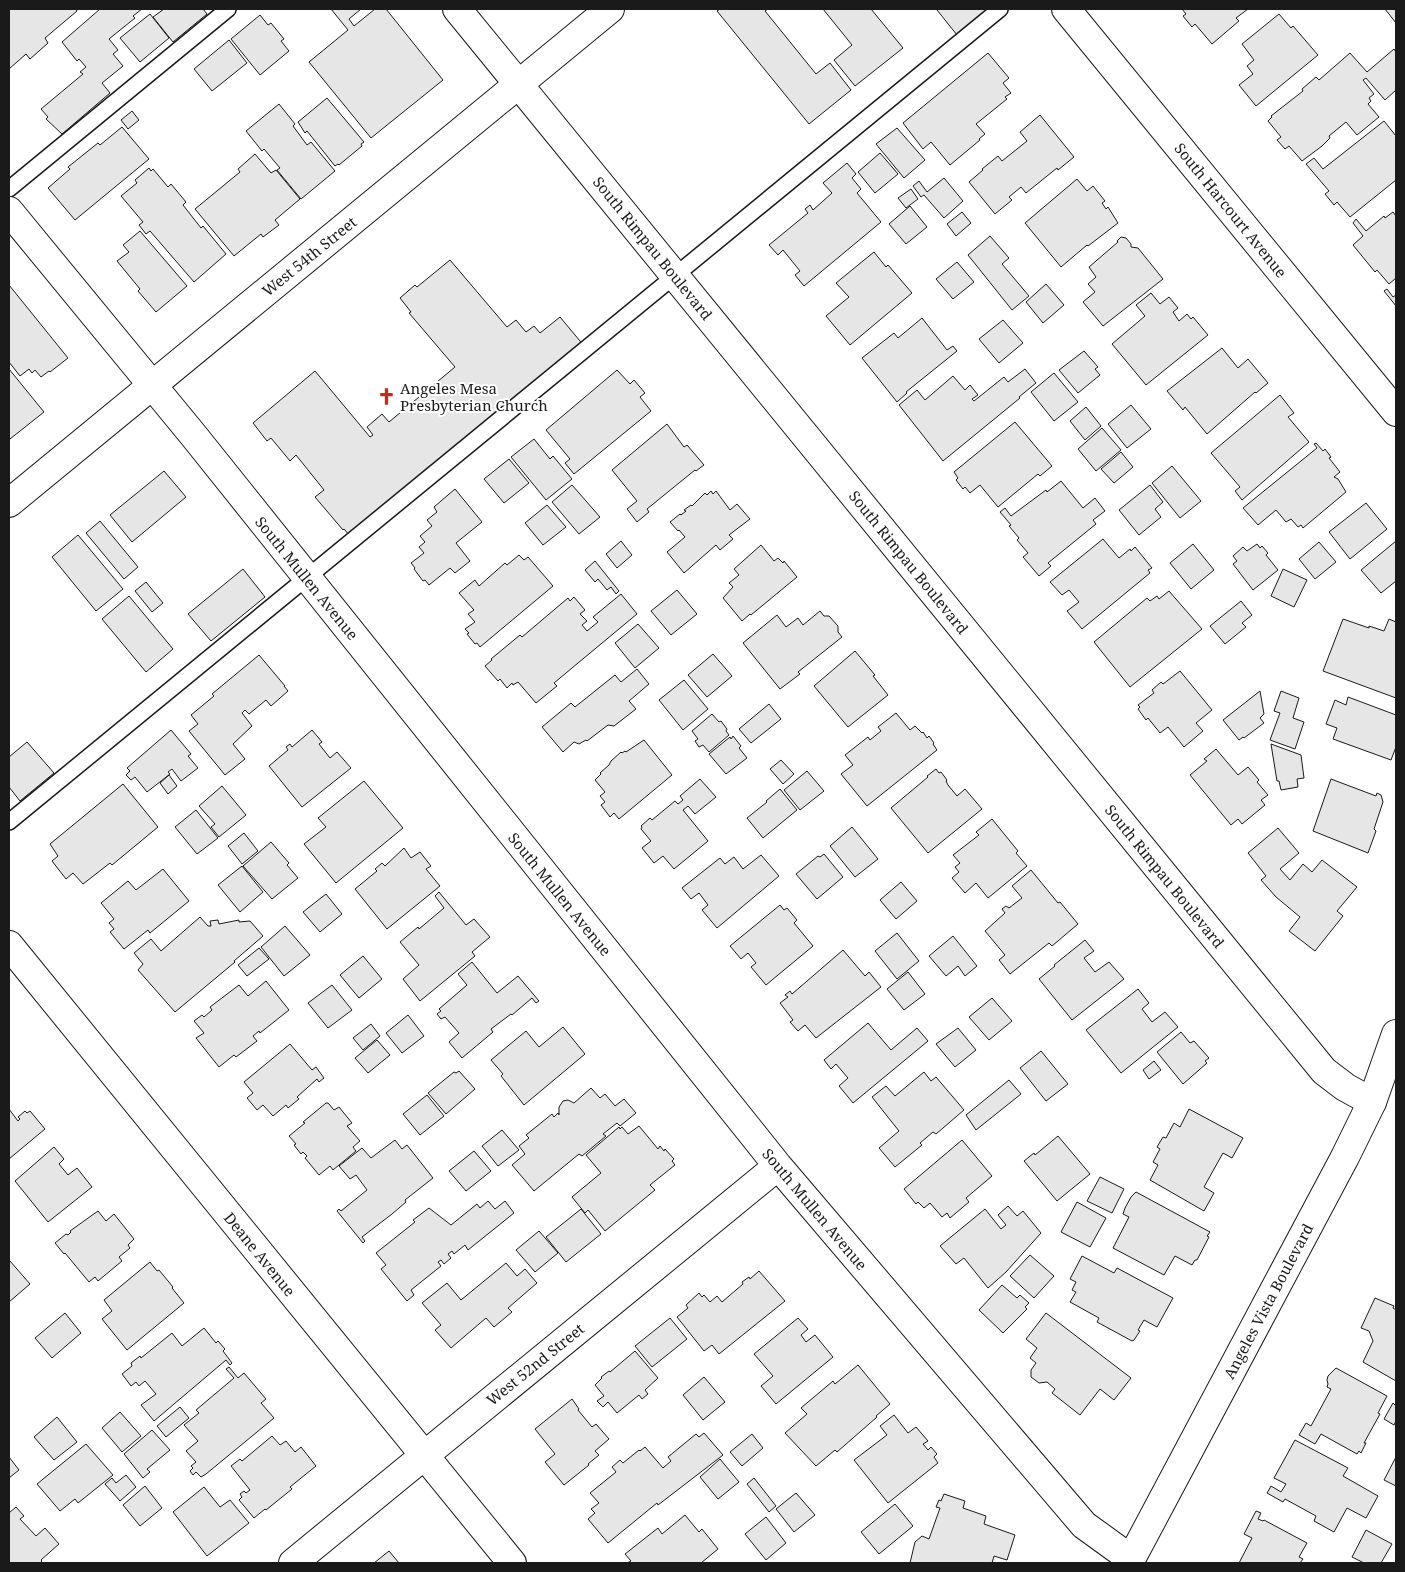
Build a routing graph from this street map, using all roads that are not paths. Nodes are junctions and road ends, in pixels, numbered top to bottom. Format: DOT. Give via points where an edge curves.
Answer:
graph roads {
  1 [pos="228,9"];
  2 [pos="457,9"];
  3 [pos="610,9"];
  4 [pos="1000,9"];
  5 [pos="1066,9"];
  6 [pos="518,84"];
  7 [pos="9,189"];
  8 [pos="9,211"];
  9 [pos="675,276"];
  10 [pos="152,385"];
  11 [pos="1396,412"];
  12 [pos="9,503"];
  13 [pos="307,577"];
  14 [pos="9,822"];
  15 [pos="9,945"];
  16 [pos="1396,1034"];
  17 [pos="1372,1102"];
  18 [pos="778,1166"];
  19 [pos="423,1455"];
  20 [pos="1130,1561"];
  21 [pos="293,1563"];
  22 [pos="512,1563"];
  1 -- 7 [label="lane"];
  2 -- 6 [label="street, South Rimpau Boulevard"];
  3 -- 6 [label="street, West 54th Street"];
  4 -- 9 [label="lane"];
  5 -- 11 [label="street, South Harcourt Avenue"];
  6 -- 9 [label="street, South Rimpau Boulevard"];
  6 -- 10 [label="street, West 54th Street"];
  8 -- 10 [label="street, South Mullen Avenue"];
  9 -- 13 [label="lane"];
  9 -- 17 [label="street, South Rimpau Boulevard" via="1324,1071"];
  10 -- 12 [label="street, West 54th Street"];
  10 -- 13 [label="street, South Mullen Avenue"];
  13 -- 14 [label="lane"];
  13 -- 18 [label="street, South Mullen Avenue"];
  15 -- 19 [label="street, Deane Avenue"];
  16 -- 17 [label="street, Angeles Vista Boulevard"];
  17 -- 20 [label="street, Angeles Vista Boulevard"];
  18 -- 19 [label="street, West 52nd Street"];
  18 -- 20 [label="street, South Mullen Avenue" via="1084,1525"];
  19 -- 21 [label="street, West 52nd Street"];
  19 -- 22 [label="street, Deane Avenue"];
}
